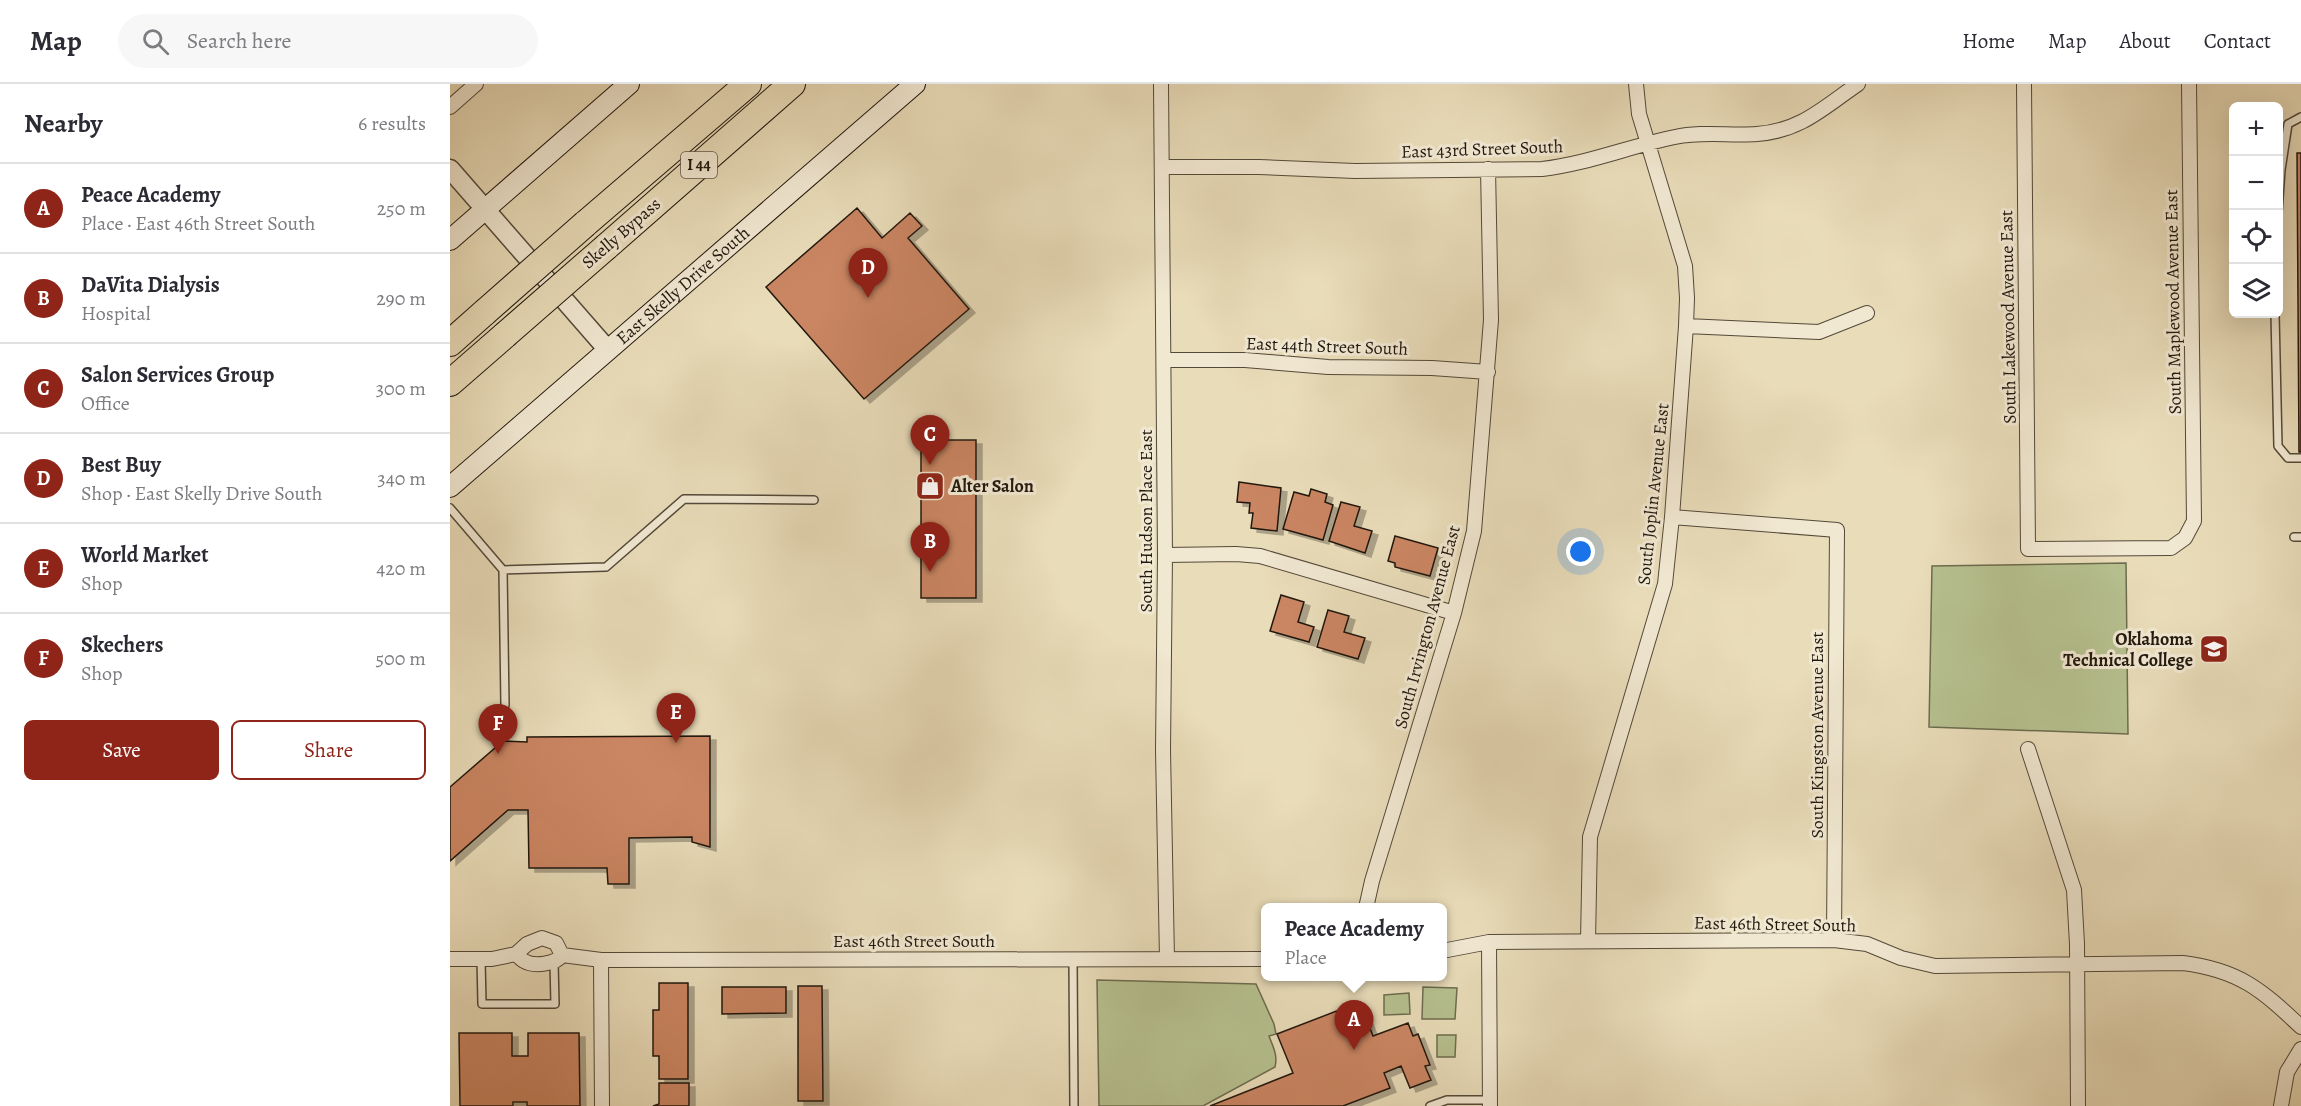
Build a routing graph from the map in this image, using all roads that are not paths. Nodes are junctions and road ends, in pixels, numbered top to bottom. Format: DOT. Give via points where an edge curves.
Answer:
graph roads {
  1 [pos="476,84"];
  2 [pos="629,84"];
  3 [pos="748,84"];
  4 [pos="792,84"];
  5 [pos="915,84"];
  6 [pos="1161,84"];
  7 [pos="1636,84"];
  8 [pos="1858,84"];
  9 [pos="2024,84"];
  10 [pos="2189,84"];
  11 [pos="450,107"];
  12 [pos="2301,117"];
  13 [pos="1649,144"];
  14 [pos="1162,167"];
  15 [pos="450,169"];
  16 [pos="1488,169"];
  17 [pos="485,210"];
  18 [pos="2278,210"];
  19 [pos="450,240"];
  20 [pos="1867,313"];
  21 [pos="2275,318"];
  22 [pos="1686,326"];
  23 [pos="450,343"];
  24 [pos="608,350"];
  25 [pos="1164,360"];
  26 [pos="1488,372"];
  27 [pos="450,382"];
  28 [pos="2301,458"];
  29 [pos="450,487"];
  30 [pos="814,500"];
  31 [pos="450,508"];
  32 [pos="1672,517"];
  33 [pos="2194,520"];
  34 [pos="1166,555"];
  35 [pos="503,570"];
  36 [pos="1454,613"];
  37 [pos="505,705"];
  38 [pos="2028,749"];
  39 [pos="1367,903"];
  40 [pos="1834,940"];
  41 [pos="1588,941"];
  42 [pos="1490,942"];
  43 [pos="1447,950"];
  44 [pos="516,954"];
  45 [pos="450,958"];
  46 [pos="481,958"];
  47 [pos="558,958"];
  48 [pos="1167,958"];
  49 [pos="1261,958"];
  50 [pos="1073,959"];
  51 [pos="601,960"];
  52 [pos="2078,964"];
  53 [pos="2301,1027"];
  54 [pos="2301,1049"];
  55 [pos="1490,1103"];
  56 [pos="1444,1104"];
  57 [pos="602,1106"];
  58 [pos="1074,1106"];
  59 [pos="1430,1106"];
  60 [pos="2078,1106"];
  61 [pos="2281,1106"];
  1 -- 11 [label="street"];
  2 -- 17 [label="main road"];
  3 -- 23 [label="highway, Skelly Bypass / I 44, bridge"];
  4 -- 27 [label="highway, Skelly Bypass / I 44, bridge"];
  5 -- 24 [label="main road, East Skelly Drive South"];
  6 -- 14 [label="street, South Hudson Place East"];
  7 -- 13 [label="street, South Joplin Avenue East" via="1639,114"];
  8 -- 13 [label="street, East 43rd Street South" via="1814,116 1794,125 1758,134 1692,134"];
  9 -- 33 [label="street, South Lakewood Avenue East" via="2028,549 2170,548 2185,538"];
  10 -- 33 [label="street, South Maplewood Avenue East"];
  12 -- 18 [label="lane" via="2288,124"];
  13 -- 16 [label="street, East 43rd Street South" via="1564,167"];
  13 -- 22 [label="street, South Joplin Avenue East" via="1685,266"];
  14 -- 16 [label="street, East 43rd Street South"];
  14 -- 25 [label="street, South Hudson Place East"];
  15 -- 17 [label="street"];
  16 -- 26 [label="street, South Irvington Avenue East"];
  17 -- 19 [label="main road"];
  17 -- 24 [label="street"];
  20 -- 22 [label="street" via="1819,332"];
  21 -- 28 [label="lane" via="2277,446 2288,458"];
  22 -- 32 [label="street, South Joplin Avenue East"];
  24 -- 29 [label="main road, East Skelly Drive South"];
  25 -- 26 [label="street, East 44th Street South"];
  25 -- 34 [label="street, South Hudson Place East"];
  26 -- 36 [label="street, South Irvington Avenue East" via="1474,531"];
  30 -- 35 [label="lane" via="684,499 606,567"];
  31 -- 35 [label="lane"];
  32 -- 40 [label="street, South Kingston Avenue East" via="1837,530"];
  32 -- 41 [label="street, South Joplin Avenue East" via="1665,584 1590,837"];
  34 -- 36 [label="street" via="1260,556"];
  34 -- 48 [label="street, South Hudson Place East" via="1163,750"];
  35 -- 37 [label="lane"];
  36 -- 39 [label="street, South Irvington Avenue East"];
  38 -- 52 [label="street" via="2074,890"];
  40 -- 41 [label="street, East 46th Street South"];
  40 -- 52 [label="street, East 46th Street South" via="1867,944 1935,966"];
  41 -- 42 [label="street, East 46th Street South"];
  42 -- 43 [label="street, East 46th Street South"];
  42 -- 55 [label="street"];
  44 -- 46 [label="street, East 46th Street South"];
  44 -- 47 [label="street, East 46th Street South" via="525,962"];
  44 -- 47 [label="street, East 46th Street South" via="542,938 556,943"];
  45 -- 46 [label="street, East 46th Street South"];
  46 -- 47 [label="lane" via="482,1004 555,1004"];
  47 -- 51 [label="street, East 46th Street South"];
  48 -- 49 [label="street, East 46th Street South"];
  48 -- 50 [label="street, East 46th Street South"];
  50 -- 51 [label="street, East 46th Street South"];
  50 -- 58 [label="lane"];
  51 -- 57 [label="street"];
  52 -- 53 [label="street, East 46th Street South" via="2183,963 2229,973 2266,994"];
  52 -- 60 [label="street"];
  54 -- 61 [label="street" via="2287,1072"];
  55 -- 56 [label="lane"];
  56 -- 59 [label="lane"];
}
